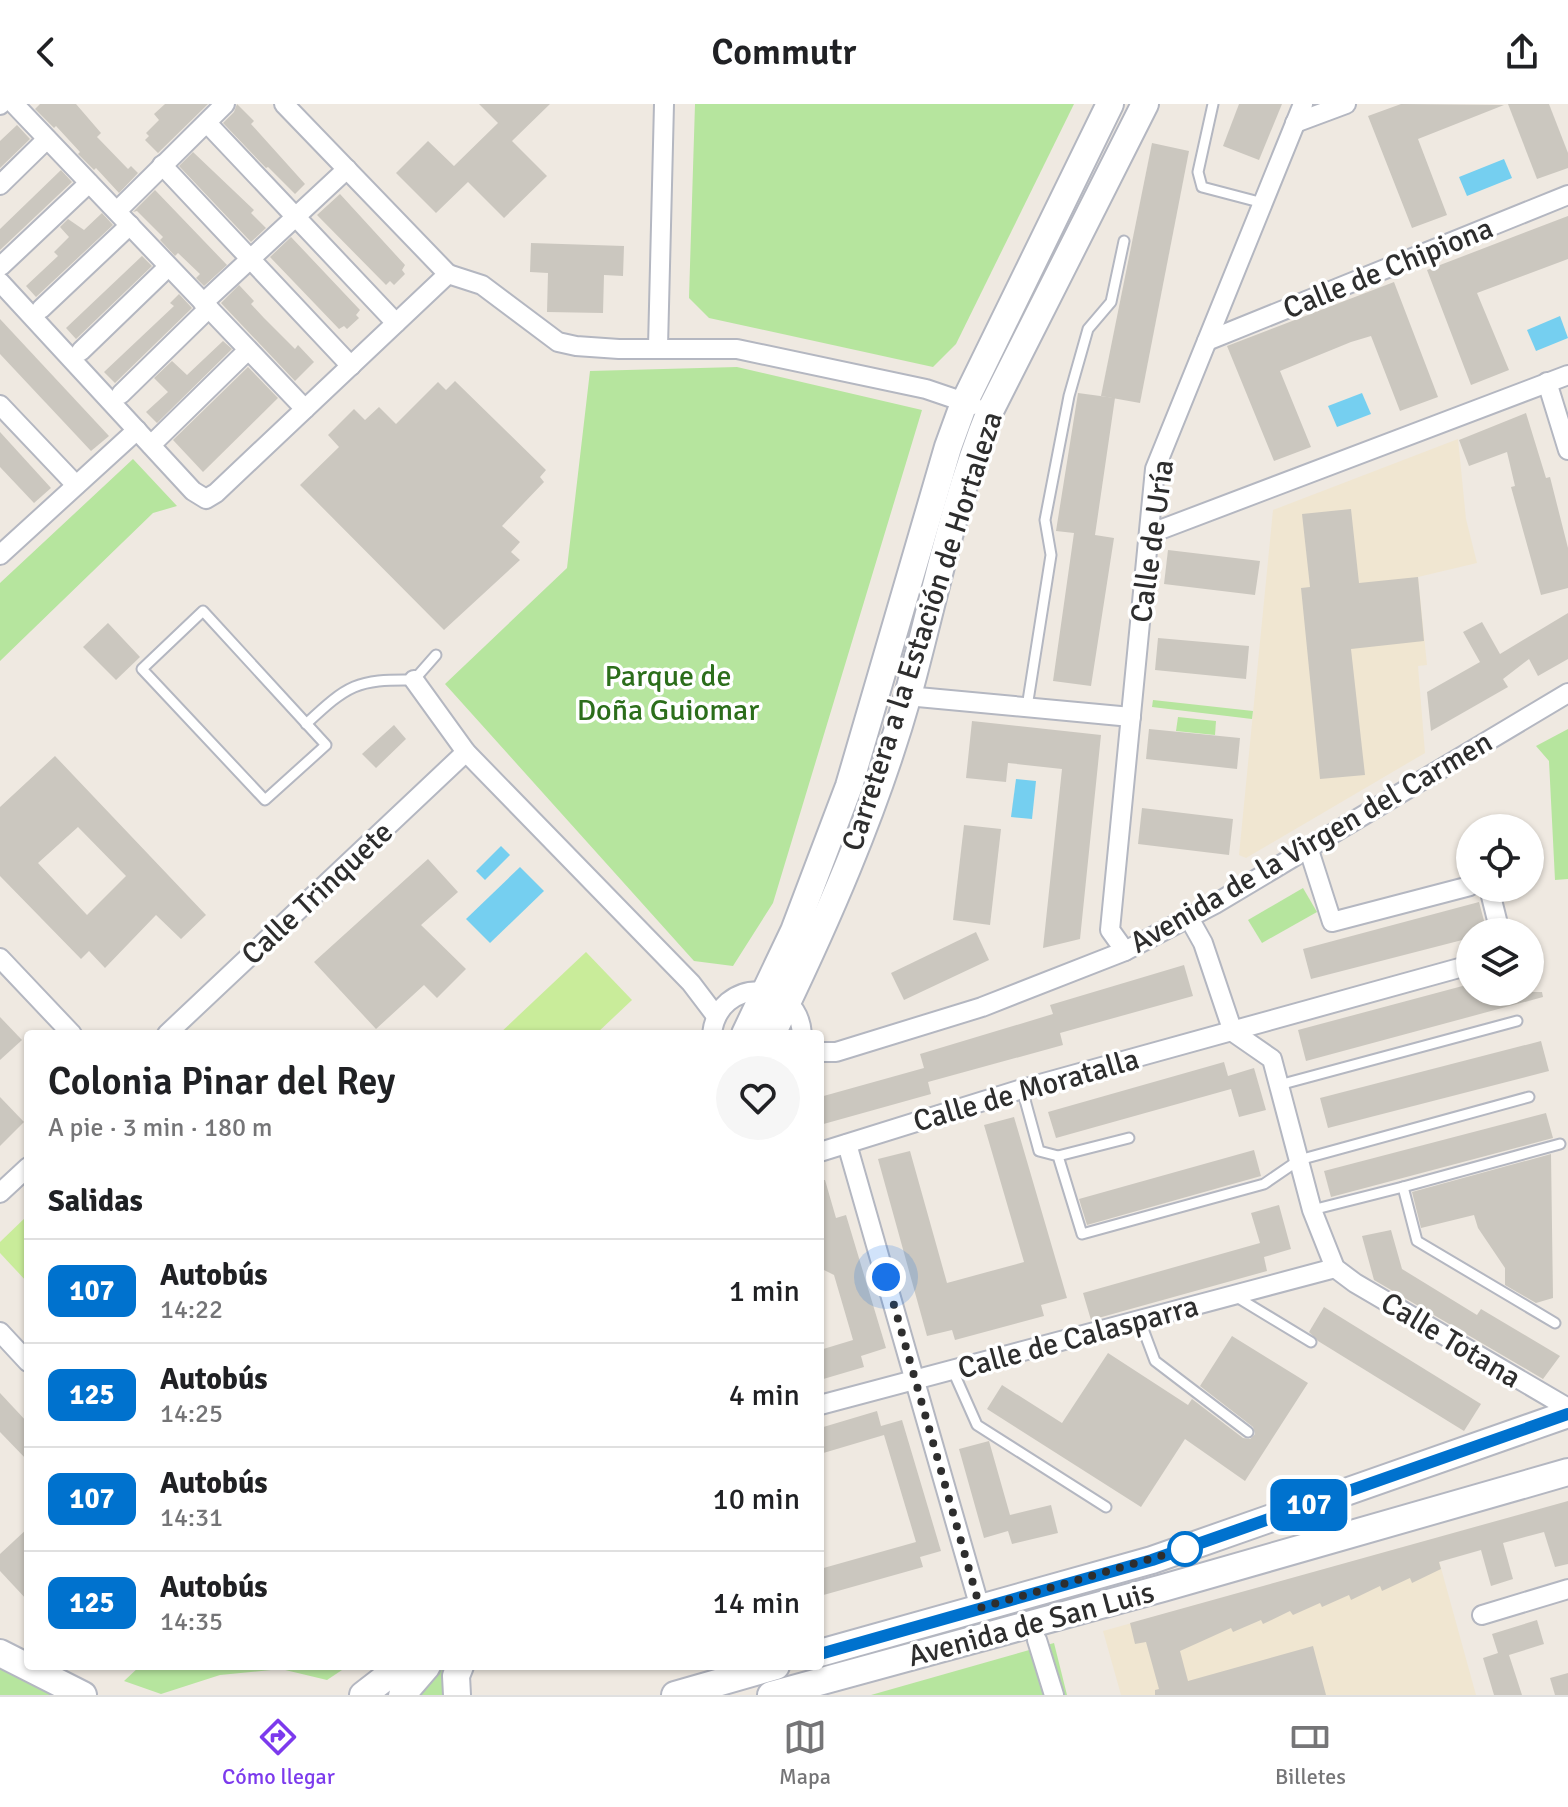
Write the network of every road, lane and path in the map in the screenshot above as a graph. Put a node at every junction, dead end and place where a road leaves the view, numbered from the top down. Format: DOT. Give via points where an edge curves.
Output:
graph roads {
  1 [pos="14,104"];
  2 [pos="225,104"];
  3 [pos="284,104"];
  4 [pos="664,104"];
  5 [pos="1110,104"];
  6 [pos="1145,104"];
  7 [pos="1213,104"];
  8 [pos="1303,104"];
  9 [pos="1346,104"];
  10 [pos="207,123"];
  11 [pos="1295,123"];
  12 [pos="47,139"];
  13 [pos="162,165"];
  14 [pos="347,169"];
  15 [pos="89,183"];
  16 [pos="0,185"];
  17 [pos="1568,195"];
  18 [pos="1263,203"];
  19 [pos="117,211"];
  20 [pos="296,216"];
  21 [pos="130,225"];
  22 [pos="1124,241"];
  23 [pos="251,259"];
  24 [pos="1,266"];
  25 [pos="168,267"];
  26 [pos="448,274"];
  27 [pos="0,282"];
  28 [pos="206,306"];
  29 [pos="41,309"];
  30 [pos="396,323"];
  31 [pos="1207,341"];
  32 [pos="658,347"];
  33 [pos="248,350"];
  34 [pos="81,351"];
  35 [pos="351,366"];
  36 [pos="1568,375"];
  37 [pos="1547,382"];
  38 [pos="121,394"];
  39 [pos="964,403"];
  40 [pos="0,405"];
  41 [pos="305,409"];
  42 [pos="991,409"];
  43 [pos="137,430"];
  44 [pos="151,445"];
  45 [pos="1568,450"];
  46 [pos="76,485"];
  47 [pos="1149,534"];
  48 [pos="0,555"];
  49 [pos="436,655"];
  50 [pos="414,680"];
  51 [pos="1568,693"];
  52 [pos="907,696"];
  53 [pos="1027,707"];
  54 [pos="1131,717"];
  55 [pos="306,724"];
  56 [pos="466,752"];
  57 [pos="1308,847"];
  58 [pos="1456,890"];
  59 [pos="1189,918"];
  60 [pos="1125,951"];
  61 [pos="0,958"];
  62 [pos="1456,969"];
  63 [pos="776,997"];
  64 [pos="1517,1021"];
  65 [pos="714,1025"];
  66 [pos="68,1030"];
  67 [pos="171,1030"];
  68 [pos="748,1030"];
  69 [pos="772,1030"];
  70 [pos="801,1030"];
  71 [pos="1233,1032"];
  72 [pos="824,1052"];
  73 [pos="1279,1085"];
  74 [pos="1022,1089"];
  75 [pos="1529,1097"];
  76 [pos="1129,1138"];
  77 [pos="847,1144"];
  78 [pos="1560,1144"];
  79 [pos="824,1151"];
  80 [pos="1058,1156"];
  81 [pos="1299,1160"];
  82 [pos="24,1171"];
  83 [pos="1403,1187"];
  84 [pos="0,1193"];
  85 [pos="1312,1210"];
  86 [pos="1335,1268"];
  87 [pos="1235,1295"];
  88 [pos="1140,1321"];
  89 [pos="1555,1323"];
  90 [pos="0,1332"];
  91 [pos="1311,1342"];
  92 [pos="24,1358"];
  93 [pos="953,1371"];
  94 [pos="916,1378"];
  95 [pos="824,1404"];
  96 [pos="1568,1408"];
  97 [pos="1568,1414"];
  98 [pos="1248,1432"];
  99 [pos="1568,1472"];
  100 [pos="1106,1507"];
  101 [pos="1568,1589"];
  102 [pos="980,1608"];
  103 [pos="1482,1615"];
  104 [pos="1037,1640"];
  105 [pos="824,1652"];
  106 [pos="0,1653"];
  107 [pos="24,1665"];
  108 [pos="34,1670"];
  109 [pos="392,1670"];
  110 [pos="424,1670"];
  111 [pos="458,1670"];
  112 [pos="762,1670"];
  113 [pos="83,1695"];
  114 [pos="363,1695"];
  115 [pos="402,1695"];
  116 [pos="457,1695"];
  117 [pos="675,1695"];
  118 [pos="771,1695"];
  119 [pos="1054,1695"];
  1 -- 12 [label="street"];
  2 -- 10 [label="street"];
  3 -- 14 [label="street"];
  4 -- 32 [label="street"];
  5 -- 39 [label="street, Carretera a la Estación de Hortaleza"];
  6 -- 42 [label="street, Carretera a la Estación de Hortaleza"];
  7 -- 18 [label="lane" via="1198,172 1202,187"];
  8 -- 11 [label="street, Calle de Uría"];
  9 -- 11 [label="street"];
  10 -- 13 [label="street"];
  10 -- 20 [label="street"];
  11 -- 18 [label="street, Calle de Uría"];
  12 -- 15 [label="street"];
  12 -- 16 [label="street"];
  13 -- 19 [label="street"];
  13 -- 23 [label="street"];
  14 -- 20 [label="street"];
  14 -- 26 [label="street"];
  15 -- 19 [label="street"];
  15 -- 24 [label="street"];
  17 -- 31 [label="street, Calle de Chipiona"];
  18 -- 31 [label="street, Calle de Uría"];
  19 -- 21 [label="street"];
  20 -- 23 [label="street"];
  20 -- 30 [label="street"];
  21 -- 25 [label="street"];
  21 -- 29 [label="street"];
  22 -- 53 [label="lane" via="1111,302 1088,329 1069,396 1045,520 1051,555"];
  23 -- 28 [label="street"];
  23 -- 35 [label="street"];
  25 -- 28 [label="street"];
  25 -- 34 [label="street"];
  26 -- 30 [label="street"];
  26 -- 32 [label="street" via="482,285 558,342"];
  27 -- 43 [label="street"];
  28 -- 33 [label="street"];
  28 -- 38 [label="street"];
  30 -- 35 [label="street"];
  31 -- 47 [label="street, Calle de Uría" via="1155,469"];
  32 -- 39 [label="street" via="737,349 926,389"];
  33 -- 41 [label="street"];
  33 -- 44 [label="street"];
  35 -- 41 [label="street"];
  36 -- 37 [label="street"];
  37 -- 45 [label="street"];
  37 -- 47 [label="street"];
  39 -- 42 [label="street"];
  39 -- 63 [label="street, Carretera a la Estación de Hortaleza" via="849,786 794,931"];
  40 -- 46 [label="street"];
  41 -- 44 [label="street" via="206,499"];
  42 -- 52 [label="street, Carretera a la Estación de Hortaleza" via="941,560"];
  43 -- 44 [label="street"];
  43 -- 46 [label="street"];
  46 -- 48 [label="street"];
  47 -- 54 [label="street, Calle de Uría"];
  49 -- 50 [label="lane"];
  50 -- 55 [label="lane" via="357,684"];
  50 -- 56 [label="street"];
  51 -- 57 [label="street, Avenida de la Virgen del Carmen"];
  52 -- 53 [label="street"];
  52 -- 63 [label="street, Carretera a la Estación de Hortaleza" via="874,799"];
  53 -- 54 [label="street"];
  54 -- 60 [label="street, Calle de Uría" via="1110,930"];
  55 -- 55 [label="lane" via="203,611 142,669 265,800 326,745"];
  56 -- 65 [label="street" via="691,983"];
  56 -- 67 [label="street, Calle Trinquete"];
  57 -- 58 [label="street" via="1332,922"];
  57 -- 59 [label="street, Avenida de la Virgen del Carmen"];
  59 -- 60 [label="street, Avenida de la Virgen del Carmen"];
  59 -- 71 [label="street" via="1203,943"];
  60 -- 72 [label="street, Avenida de la Virgen del Carmen" via="982,1007"];
  61 -- 66 [label="street"];
  62 -- 71 [label="street, Calle de Moratalla"];
  63 -- 65 [label="street" via="750,991 736,996 724,1004"];
  63 -- 68 [label="street, Carretera a la Estación de Hortaleza"];
  63 -- 69 [label="street, Carretera a la Estación de Hortaleza"];
  63 -- 70 [label="street" via="796,1013"];
  64 -- 73 [label="lane"];
  71 -- 73 [label="street" via="1272,1059"];
  71 -- 74 [label="street, Calle de Moratalla"];
  73 -- 81 [label="street"];
  74 -- 77 [label="street, Calle de Moratalla"];
  74 -- 80 [label="lane" via="1039,1151"];
  75 -- 81 [label="lane"];
  76 -- 80 [label="lane"];
  77 -- 79 [label="street, Calle de Moratalla"];
  77 -- 94 [label="street"];
  78 -- 83 [label="lane"];
  80 -- 81 [label="lane" via="1082,1234 1264,1184"];
  81 -- 85 [label="street"];
  82 -- 84 [label="street"];
  83 -- 85 [label="lane"];
  83 -- 89 [label="lane" via="1417,1241"];
  85 -- 86 [label="street"];
  86 -- 87 [label="street, Calle de Calasparra"];
  86 -- 96 [label="street, Calle Totana"];
  87 -- 88 [label="street, Calle de Calasparra"];
  87 -- 91 [label="lane"];
  88 -- 93 [label="street, Calle de Calasparra"];
  88 -- 98 [label="lane" via="1155,1361"];
  90 -- 92 [label="street"];
  93 -- 94 [label="street, Calle de Calasparra"];
  93 -- 100 [label="lane" via="977,1425"];
  94 -- 95 [label="street, Calle de Calasparra"];
  94 -- 102 [label="street"];
  97 -- 102 [label="street, Avenida de San Luis" via="1152,1560"];
  99 -- 118 [label="street, Avenida de San Luis"];
  101 -- 103 [label="street"];
  102 -- 105 [label="street, Avenida de San Luis"];
  104 -- 119 [label="street"];
  106 -- 107 [label="street"];
  108 -- 113 [label="street"];
  109 -- 114 [label="street"];
  110 -- 115 [label="street"];
  111 -- 116 [label="street"];
  112 -- 117 [label="street"];
}
